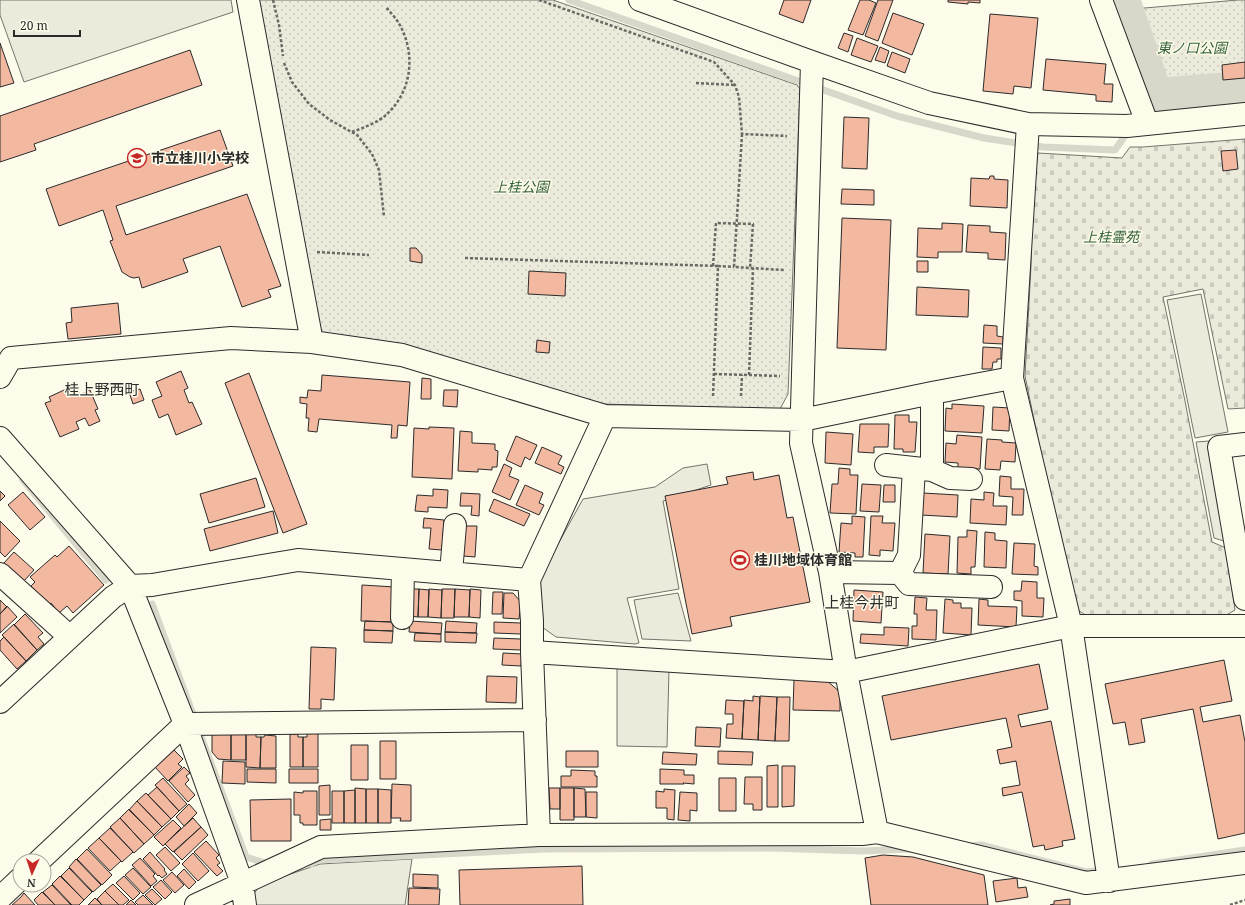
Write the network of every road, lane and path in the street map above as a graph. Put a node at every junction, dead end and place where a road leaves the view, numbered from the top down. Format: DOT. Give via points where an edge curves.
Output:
graph roads {
  1 [pos="248,0"];
  2 [pos="273,0"];
  3 [pos="539,0"];
  4 [pos="640,0"];
  5 [pos="1101,0"];
  6 [pos="386,8"];
  7 [pos="811,77"];
  8 [pos="696,83"];
  9 [pos="734,85"];
  10 [pos="1245,114"];
  11 [pos="1148,123"];
  12 [pos="351,132"];
  13 [pos="742,134"];
  14 [pos="1027,136"];
  15 [pos="810,137"];
  16 [pos="384,217"];
  17 [pos="737,223"];
  18 [pos="295,253"];
  19 [pos="369,254"];
  20 [pos="465,258"];
  21 [pos="713,266"];
  22 [pos="718,266"];
  23 [pos="734,267"];
  24 [pos="751,268"];
  25 [pos="806,271"];
  26 [pos="312,342"];
  27 [pos="6,351"];
  28 [pos="714,374"];
  29 [pos="749,375"];
  30 [pos="803,377"];
  31 [pos="0,378"];
  32 [pos="1012,378"];
  33 [pos="932,393"];
  34 [pos="605,416"];
  35 [pos="712,418"];
  36 [pos="802,420"];
  37 [pos="0,438"];
  38 [pos="1245,444"];
  39 [pos="886,465"];
  40 [pos="923,469"];
  41 [pos="971,479"];
  42 [pos="455,525"];
  43 [pos="403,569"];
  44 [pos="830,572"];
  45 [pos="451,573"];
  46 [pos="900,573"];
  47 [pos="0,574"];
  48 [pos="529,580"];
  49 [pos="130,586"];
  50 [pos="991,587"];
  51 [pos="1245,599"];
  52 [pos="402,618"];
  53 [pos="1071,626"];
  54 [pos="1245,626"];
  55 [pos="70,637"];
  56 [pos="532,652"];
  57 [pos="846,672"];
  58 [pos="0,702"];
  59 [pos="535,720"];
  60 [pos="185,724"];
  61 [pos="877,832"];
  62 [pos="539,835"];
  63 [pos="48,853"];
  64 [pos="1245,863"];
  65 [pos="1109,881"];
  66 [pos="242,882"];
  67 [pos="12,887"];
  68 [pos="0,898"];
  69 [pos="1245,900"];
  70 [pos="196,905"];
  71 [pos="245,905"];
  72 [pos="1230,905"];
  1 -- 18 [label="street"];
  2 -- 12 [label="path" via="284,63 292,82 309,104"];
  3 -- 9 [label="path" via="714,62"];
  4 -- 7 [label="street"];
  5 -- 11 [label="street"];
  6 -- 12 [label="path" via="404,33 409,49 407,85 399,101 387,115"];
  7 -- 14 [label="street" via="929,103"];
  7 -- 15 [label="street"];
  8 -- 9 [label="path"];
  9 -- 13 [label="path" via="739,98"];
  10 -- 11 [label="street"];
  11 -- 14 [label="street"];
  12 -- 16 [label="path" via="357,135 372,154 379,170"];
  13 -- 15 [label="path"];
  13 -- 17 [label="path"];
  14 -- 32 [label="street"];
  15 -- 25 [label="street"];
  17 -- 21 [label="path" via="716,223"];
  17 -- 23 [label="path"];
  17 -- 24 [label="path" via="753,224"];
  18 -- 19 [label="path"];
  18 -- 26 [label="street"];
  20 -- 21 [label="path"];
  21 -- 22 [label="path"];
  22 -- 23 [label="path"];
  22 -- 28 [label="path"];
  23 -- 24 [label="path"];
  24 -- 25 [label="path"];
  24 -- 29 [label="path"];
  25 -- 30 [label="street"];
  26 -- 27 [label="street" via="231,338"];
  26 -- 34 [label="street" via="402,355"];
  27 -- 31 [label="street"];
  28 -- 29 [label="path"];
  28 -- 35 [label="path"];
  29 -- 30 [label="path"];
  30 -- 36 [label="street"];
  32 -- 33 [label="street"];
  32 -- 53 [label="street"];
  33 -- 36 [label="street"];
  33 -- 40 [label="street"];
  34 -- 35 [label="street"];
  34 -- 48 [label="street"];
  35 -- 36 [label="street"];
  36 -- 44 [label="street" via="801,442"];
  37 -- 49 [label="street"];
  38 -- 51 [label="street" via="1219,448"];
  39 -- 40 [label="street"];
  40 -- 41 [label="street" via="950,478"];
  40 -- 46 [label="street" via="909,555"];
  42 -- 45 [label="street"];
  43 -- 45 [label="street"];
  43 -- 49 [label="street" via="298,560 152,585"];
  43 -- 52 [label="street"];
  44 -- 46 [label="street"];
  44 -- 57 [label="street"];
  45 -- 48 [label="street"];
  46 -- 50 [label="street" via="909,584"];
  47 -- 55 [label="street"];
  48 -- 56 [label="street"];
  49 -- 55 [label="street" via="113,596"];
  49 -- 60 [label="street"];
  53 -- 54 [label="street"];
  53 -- 57 [label="street"];
  53 -- 65 [label="street"];
  55 -- 58 [label="street"];
  56 -- 57 [label="street"];
  56 -- 59 [label="street"];
  57 -- 61 [label="street"];
  59 -- 60 [label="street"];
  59 -- 62 [label="street"];
  60 -- 63 [label="street"];
  60 -- 66 [label="street"];
  61 -- 62 [label="street"];
  61 -- 65 [label="street" via="1086,883"];
  62 -- 66 [label="street" via="320,847"];
  64 -- 65 [label="street"];
  66 -- 70 [label="street"];
  66 -- 71 [label="street"];
  67 -- 68 [label="street"];
  69 -- 72 [label="path"];
}
